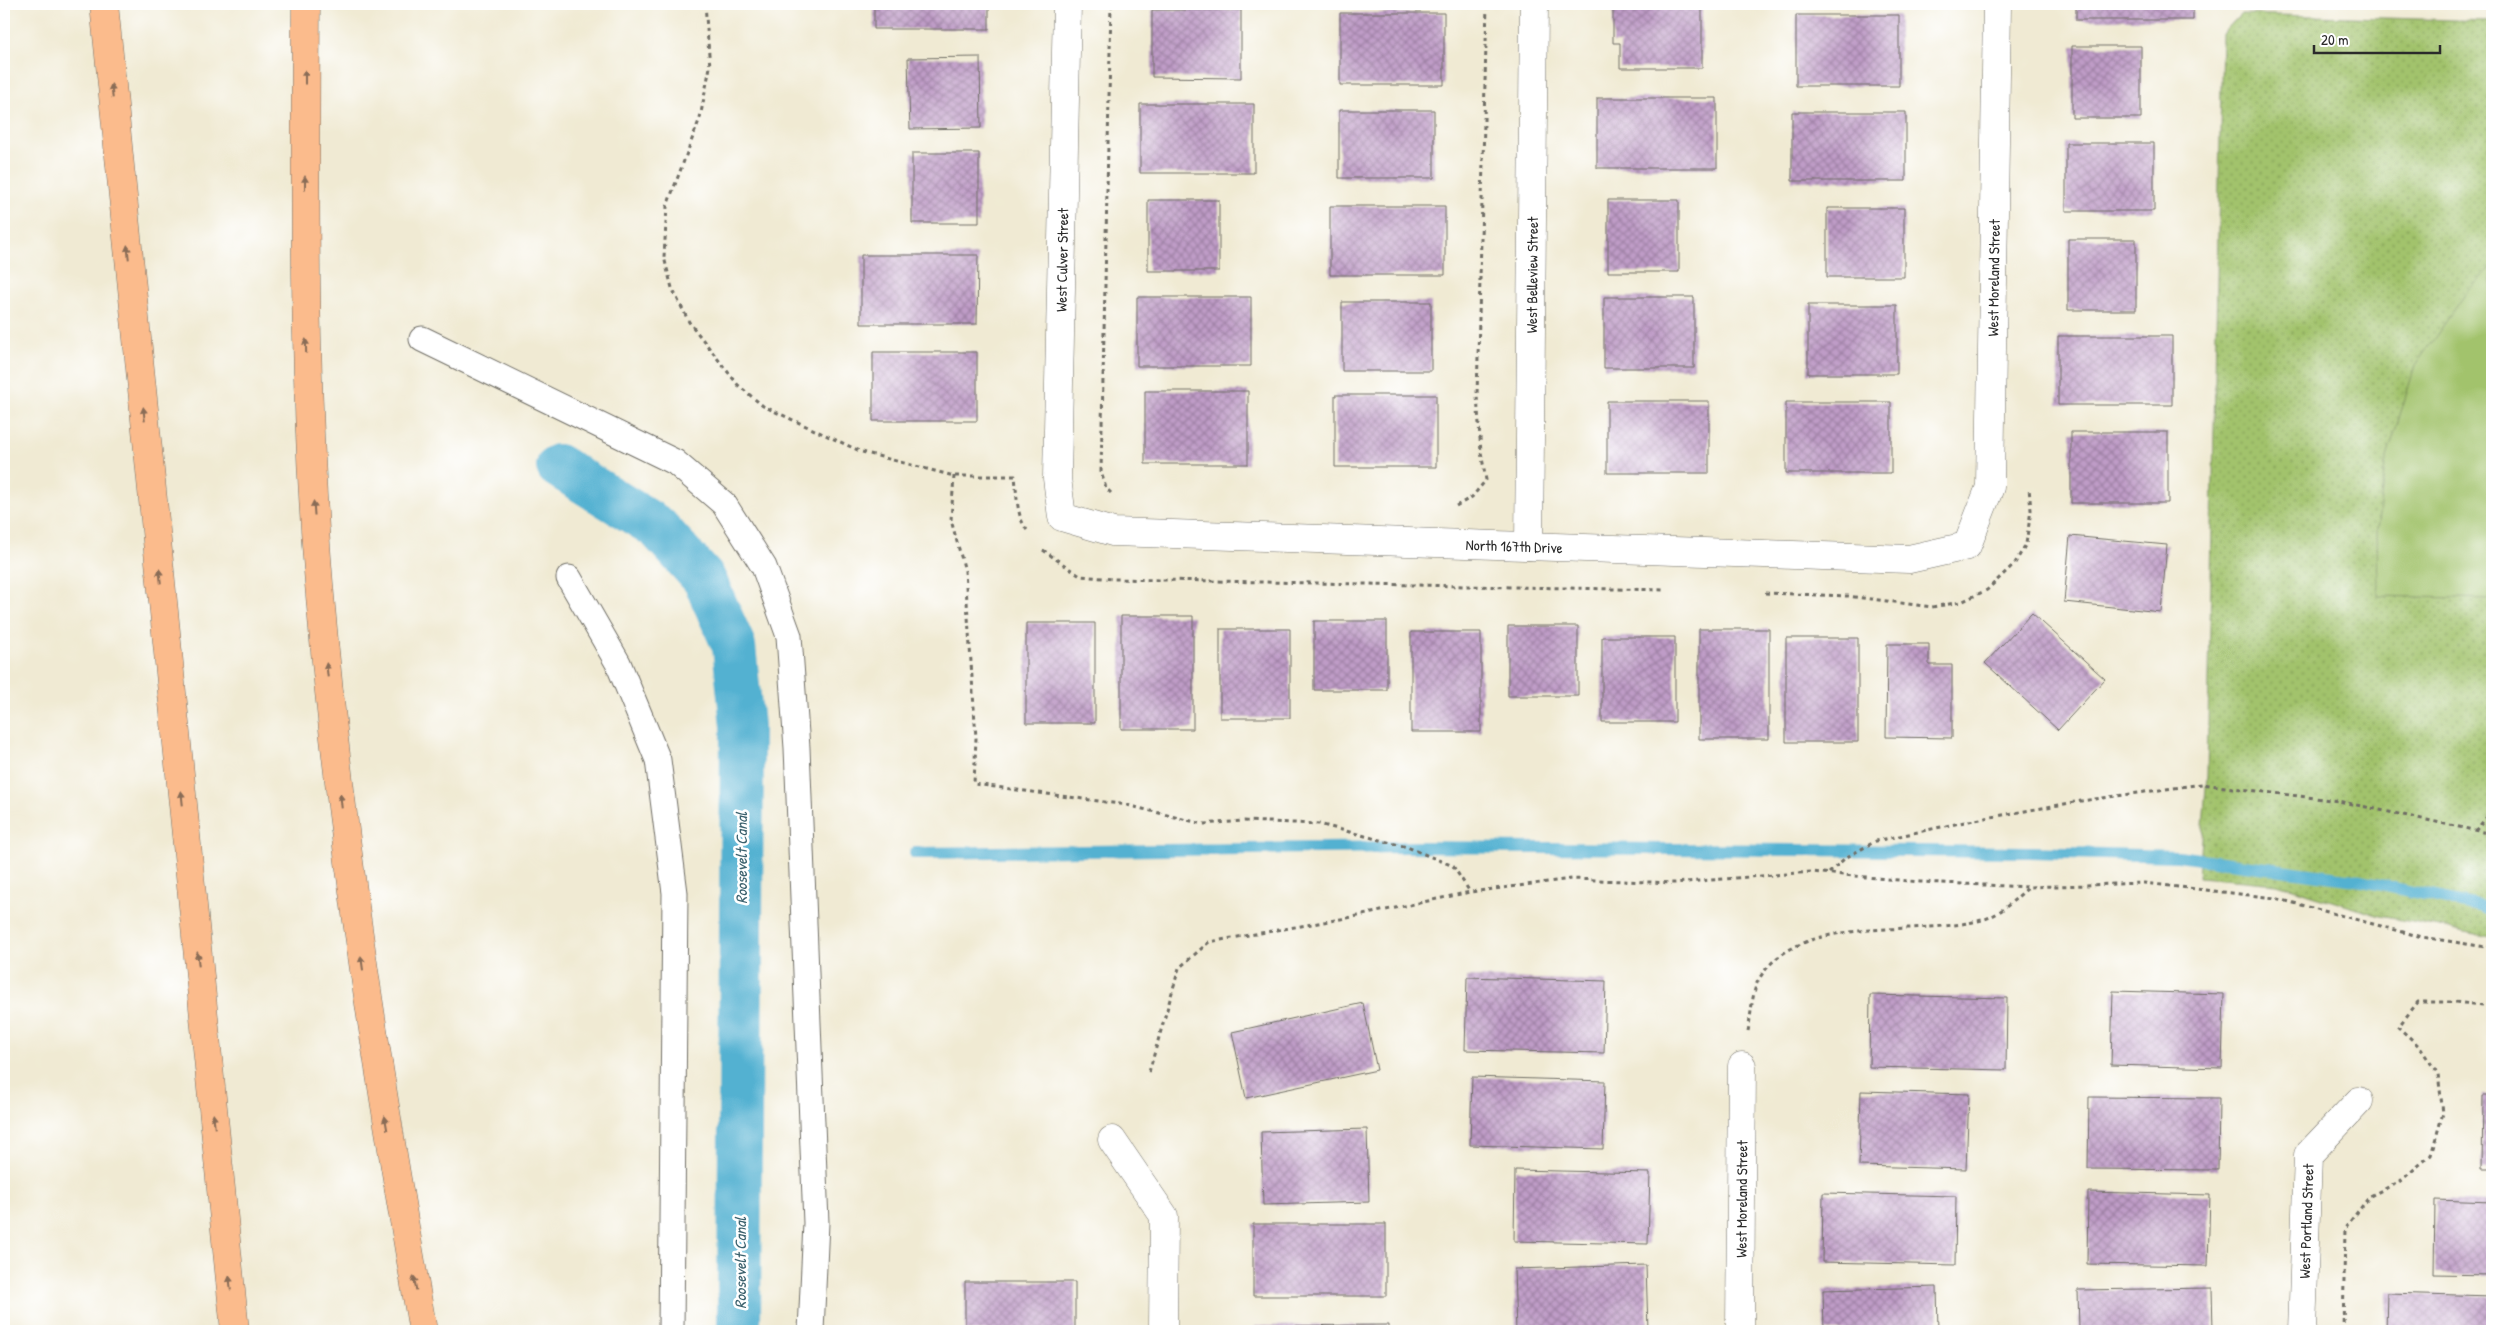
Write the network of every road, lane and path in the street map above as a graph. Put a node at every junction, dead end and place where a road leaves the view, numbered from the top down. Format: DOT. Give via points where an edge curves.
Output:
graph roads {
  1 [pos="104,4"];
  2 [pos="306,4"];
  3 [pos="706,4"];
  4 [pos="1067,4"];
  5 [pos="1111,4"];
  6 [pos="1487,4"];
  7 [pos="1534,4"];
  8 [pos="1997,4"];
  9 [pos="422,338"];
  10 [pos="954,476"];
  11 [pos="2028,484"];
  12 [pos="1113,494"];
  13 [pos="1452,509"];
  14 [pos="1062,517"];
  15 [pos="1028,532"];
  16 [pos="1529,546"];
  17 [pos="1967,546"];
  18 [pos="1040,548"];
  19 [pos="569,578"];
  20 [pos="1671,590"];
  21 [pos="1760,593"];
  22 [pos="2492,811"];
  23 [pos="2475,831"];
  24 [pos="2492,834"];
  25 [pos="1830,873"];
  26 [pos="2028,888"];
  27 [pos="1470,892"];
  28 [pos="2492,948"];
  29 [pos="2492,1006"];
  30 [pos="1742,1066"];
  31 [pos="1149,1072"];
  32 [pos="2359,1101"];
  33 [pos="1112,1140"];
  34 [pos="235,1331"];
  35 [pos="423,1331"];
  36 [pos="671,1331"];
  37 [pos="810,1331"];
  38 [pos="1163,1331"];
  39 [pos="1740,1331"];
  40 [pos="2302,1331"];
  41 [pos="2343,1331"];
  34 -- 1 [label="main road, one-way"];
  35 -- 2 [label="main road, one-way" via="384,1109 349,877 320,606 307,386"];
  3 -- 10 [label="path" via="710,67 700,118 667,206 664,256 672,288 689,322 738,385 763,406 862,452"];
  4 -- 14 [label="street, West Culver Street" via="1057,478"];
  5 -- 12 [label="path" via="1101,472 1106,488"];
  6 -- 13 [label="path" via="1477,396 1486,480 1472,497"];
  7 -- 16 [label="street, West Belleview Street"];
  8 -- 17 [label="street, West Moreland Street" via="1990,487"];
  9 -- 37 [label="lane" via="675,462 724,504 764,567 790,636 797,748 816,1222"];
  10 -- 15 [label="path" via="1015,476 1022,524"];
  10 -- 27 [label="path" via="951,520 965,570 976,738 974,784 1127,806 1202,824 1244,821 1319,824 1407,847 1453,866"];
  11 -- 21 [label="path" via="2031,510 2026,544 2015,563 1987,590 1961,602 1932,607 1848,596"];
  14 -- 16 [label="street, North 167th Drive" via="1113,532"];
  16 -- 17 [label="street, North 167th Drive" via="1909,559"];
  18 -- 20 [label="path" via="1080,576 1113,579"];
  19 -- 36 [label="lane" via="618,663 658,760 675,893"];
  22 -- 23 [label="path"];
  23 -- 24 [label="path"];
  23 -- 25 [label="path" via="2338,801 2202,784 2062,805 1876,841 1845,858"];
  25 -- 26 [label="path"];
  25 -- 27 [label="path" via="1674,883 1572,879"];
  26 -- 28 [label="path" via="2144,883 2275,898 2422,937"];
  26 -- 30 [label="path" via="1988,918 1950,927 1854,931 1802,942 1772,961 1758,981"];
  27 -- 31 [label="path" via="1209,942 1179,968"];
  29 -- 41 [label="path" via="2418,1002 2398,1027 2419,1046 2438,1074 2443,1113 2431,1155 2399,1182 2370,1196 2345,1228"];
  30 -- 39 [label="street, West Moreland Street"];
  32 -- 40 [label="street, West Portland Street" via="2308,1155"];
  33 -- 38 [label="street" via="1164,1216"];
}
